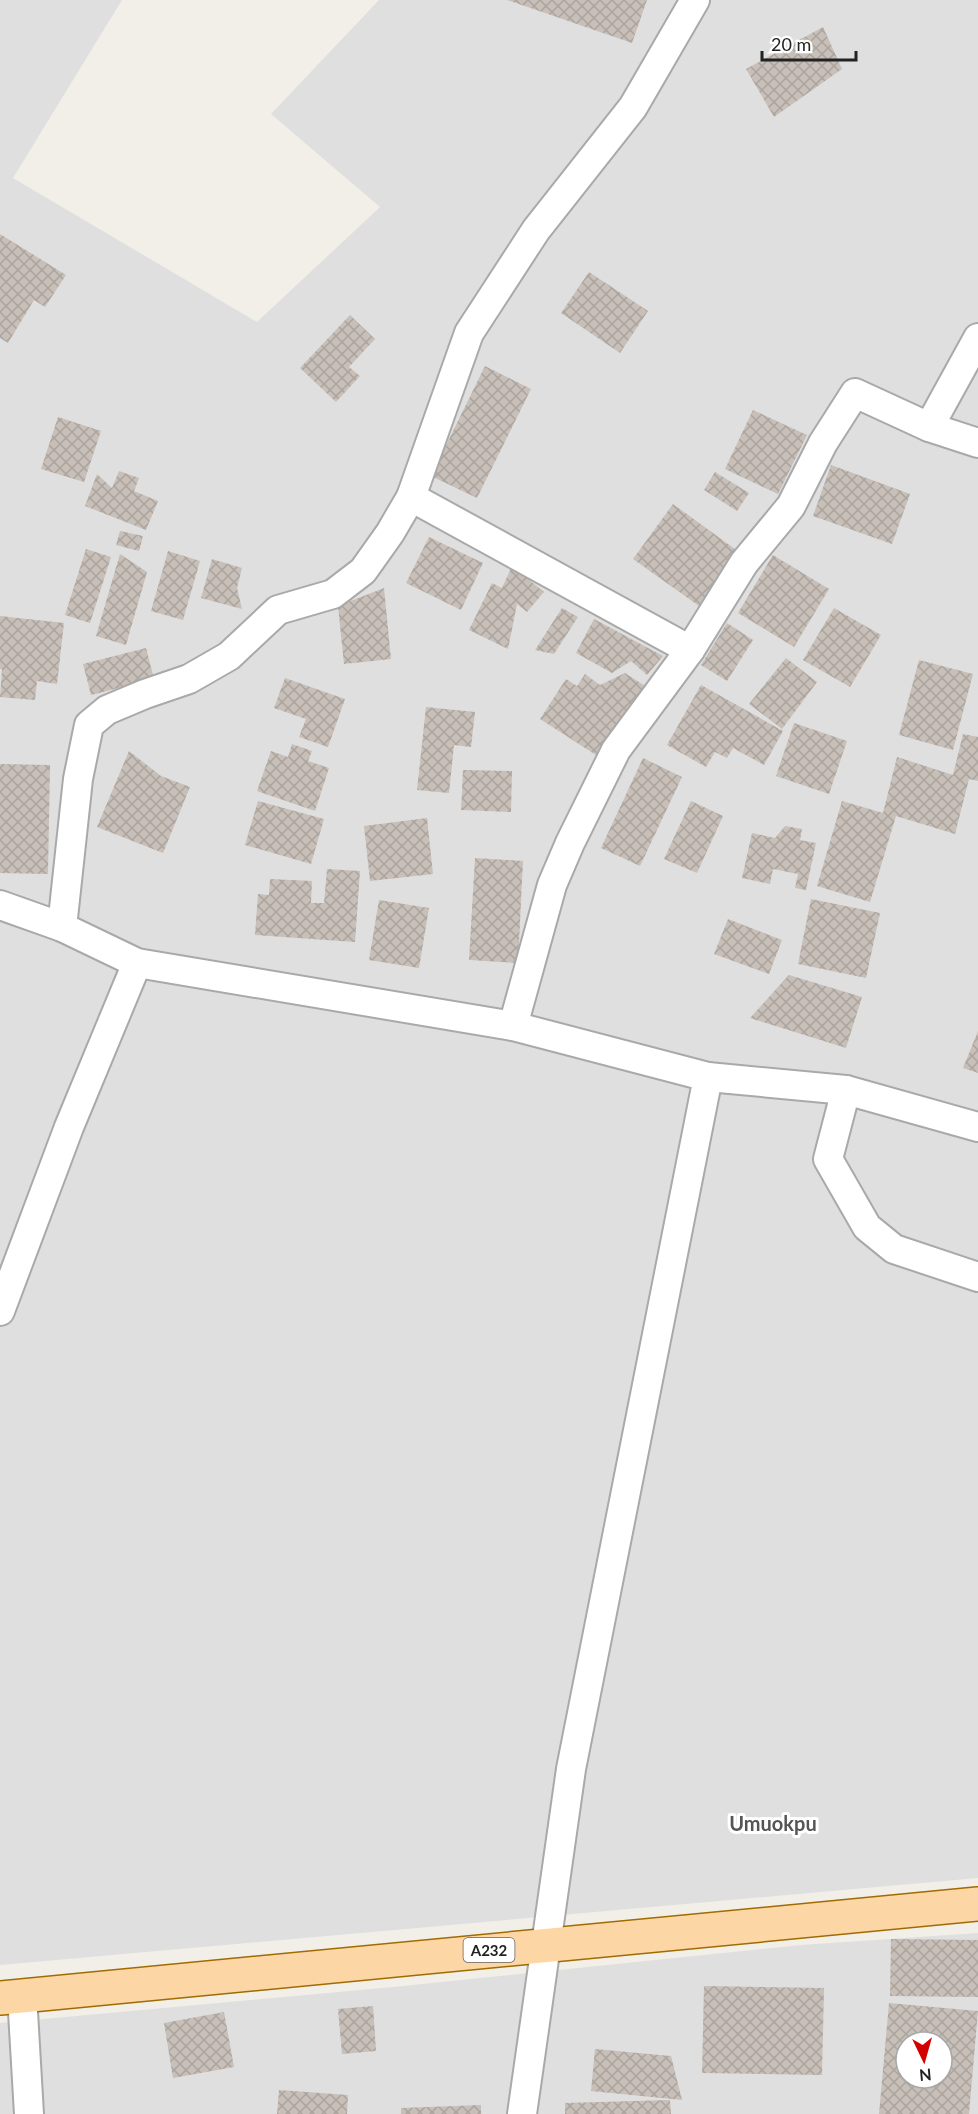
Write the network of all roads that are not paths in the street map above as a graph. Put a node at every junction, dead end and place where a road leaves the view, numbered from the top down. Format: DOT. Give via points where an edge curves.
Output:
graph roads {
  1 [pos="695,0"];
  2 [pos="978,338"];
  3 [pos="929,427"];
  4 [pos="978,443"];
  5 [pos="411,497"];
  6 [pos="690,650"];
  7 [pos="0,905"];
  8 [pos="62,927"];
  9 [pos="137,963"];
  10 [pos="513,1026"];
  11 [pos="708,1077"];
  12 [pos="846,1090"];
  13 [pos="978,1127"];
  14 [pos="978,1277"];
  15 [pos="0,1311"];
  16 [pos="978,1904"];
  17 [pos="546,1944"];
  18 [pos="11,1996"];
  19 [pos="29,2114"];
  20 [pos="522,2114"];
  1 -- 5 [label="street" via="633,107 536,230 469,333"];
  2 -- 3 [label="street"];
  3 -- 4 [label="street"];
  3 -- 6 [label="street" via="855,393 823,443 791,506 744,563"];
  5 -- 6 [label="street"];
  5 -- 8 [label="street" via="363,571 333,594 278,610 229,656 189,679 107,710 89,724 78,779"];
  6 -- 10 [label="street" via="616,750 570,843 552,885"];
  7 -- 8 [label="street"];
  8 -- 9 [label="street"];
  9 -- 10 [label="street"];
  9 -- 15 [label="street" via="69,1127"];
  10 -- 11 [label="street"];
  11 -- 12 [label="street"];
  11 -- 17 [label="street" via="571,1769"];
  12 -- 13 [label="street"];
  12 -- 14 [label="street" via="828,1159 867,1227 894,1249"];
  16 -- 17 [label="main road, A232"];
  17 -- 18 [label="main road, A232"];
  17 -- 20 [label="street"];
  18 -- 19 [label="street"];
}
